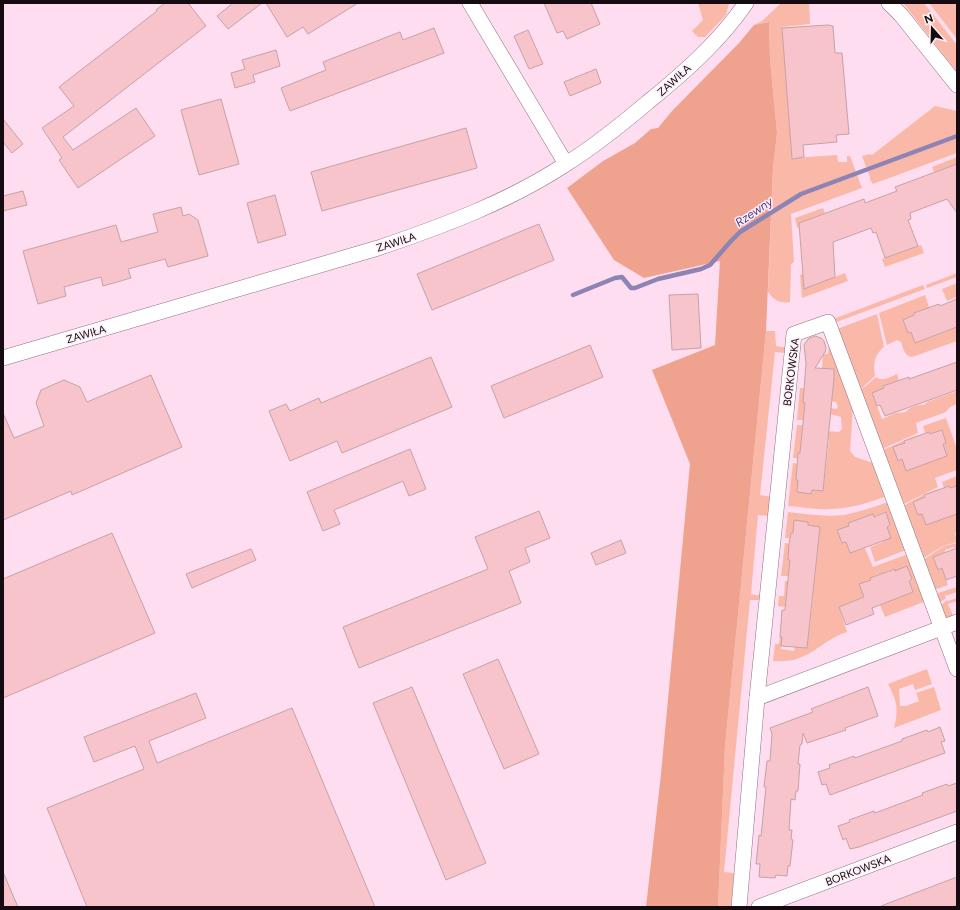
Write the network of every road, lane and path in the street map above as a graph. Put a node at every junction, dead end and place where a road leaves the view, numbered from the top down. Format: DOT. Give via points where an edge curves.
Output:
graph roads {
  1 [pos="470,3"];
  2 [pos="746,3"];
  3 [pos="754,3"];
  4 [pos="890,3"];
  5 [pos="898,9"];
  6 [pos="735,19"];
  7 [pos="957,85"];
  8 [pos="566,164"];
  9 [pos="3,358"];
  10 [pos="957,622"];
  11 [pos="942,627"];
  12 [pos="957,669"];
  13 [pos="757,698"];
  14 [pos="957,832"];
  15 [pos="739,907"];
  16 [pos="759,907"];
  1 -- 8 [label="street"];
  2 -- 6 [label="street, ZAWIŁA"];
  3 -- 6 [label="street, ZAWIŁA"];
  4 -- 5 [label="street"];
  5 -- 7 [label="street"];
  6 -- 8 [label="street, ZAWIŁA" via="666,88"];
  8 -- 9 [label="street, ZAWIŁA" via="488,206 432,230"];
  10 -- 11 [label="street"];
  11 -- 12 [label="street, BORKOWSKA"];
  11 -- 13 [label="street"];
  11 -- 13 [label="street, BORKOWSKA" via="828,322 794,334"];
  13 -- 15 [label="street, BORKOWSKA"];
  14 -- 16 [label="street, BORKOWSKA"];
}
